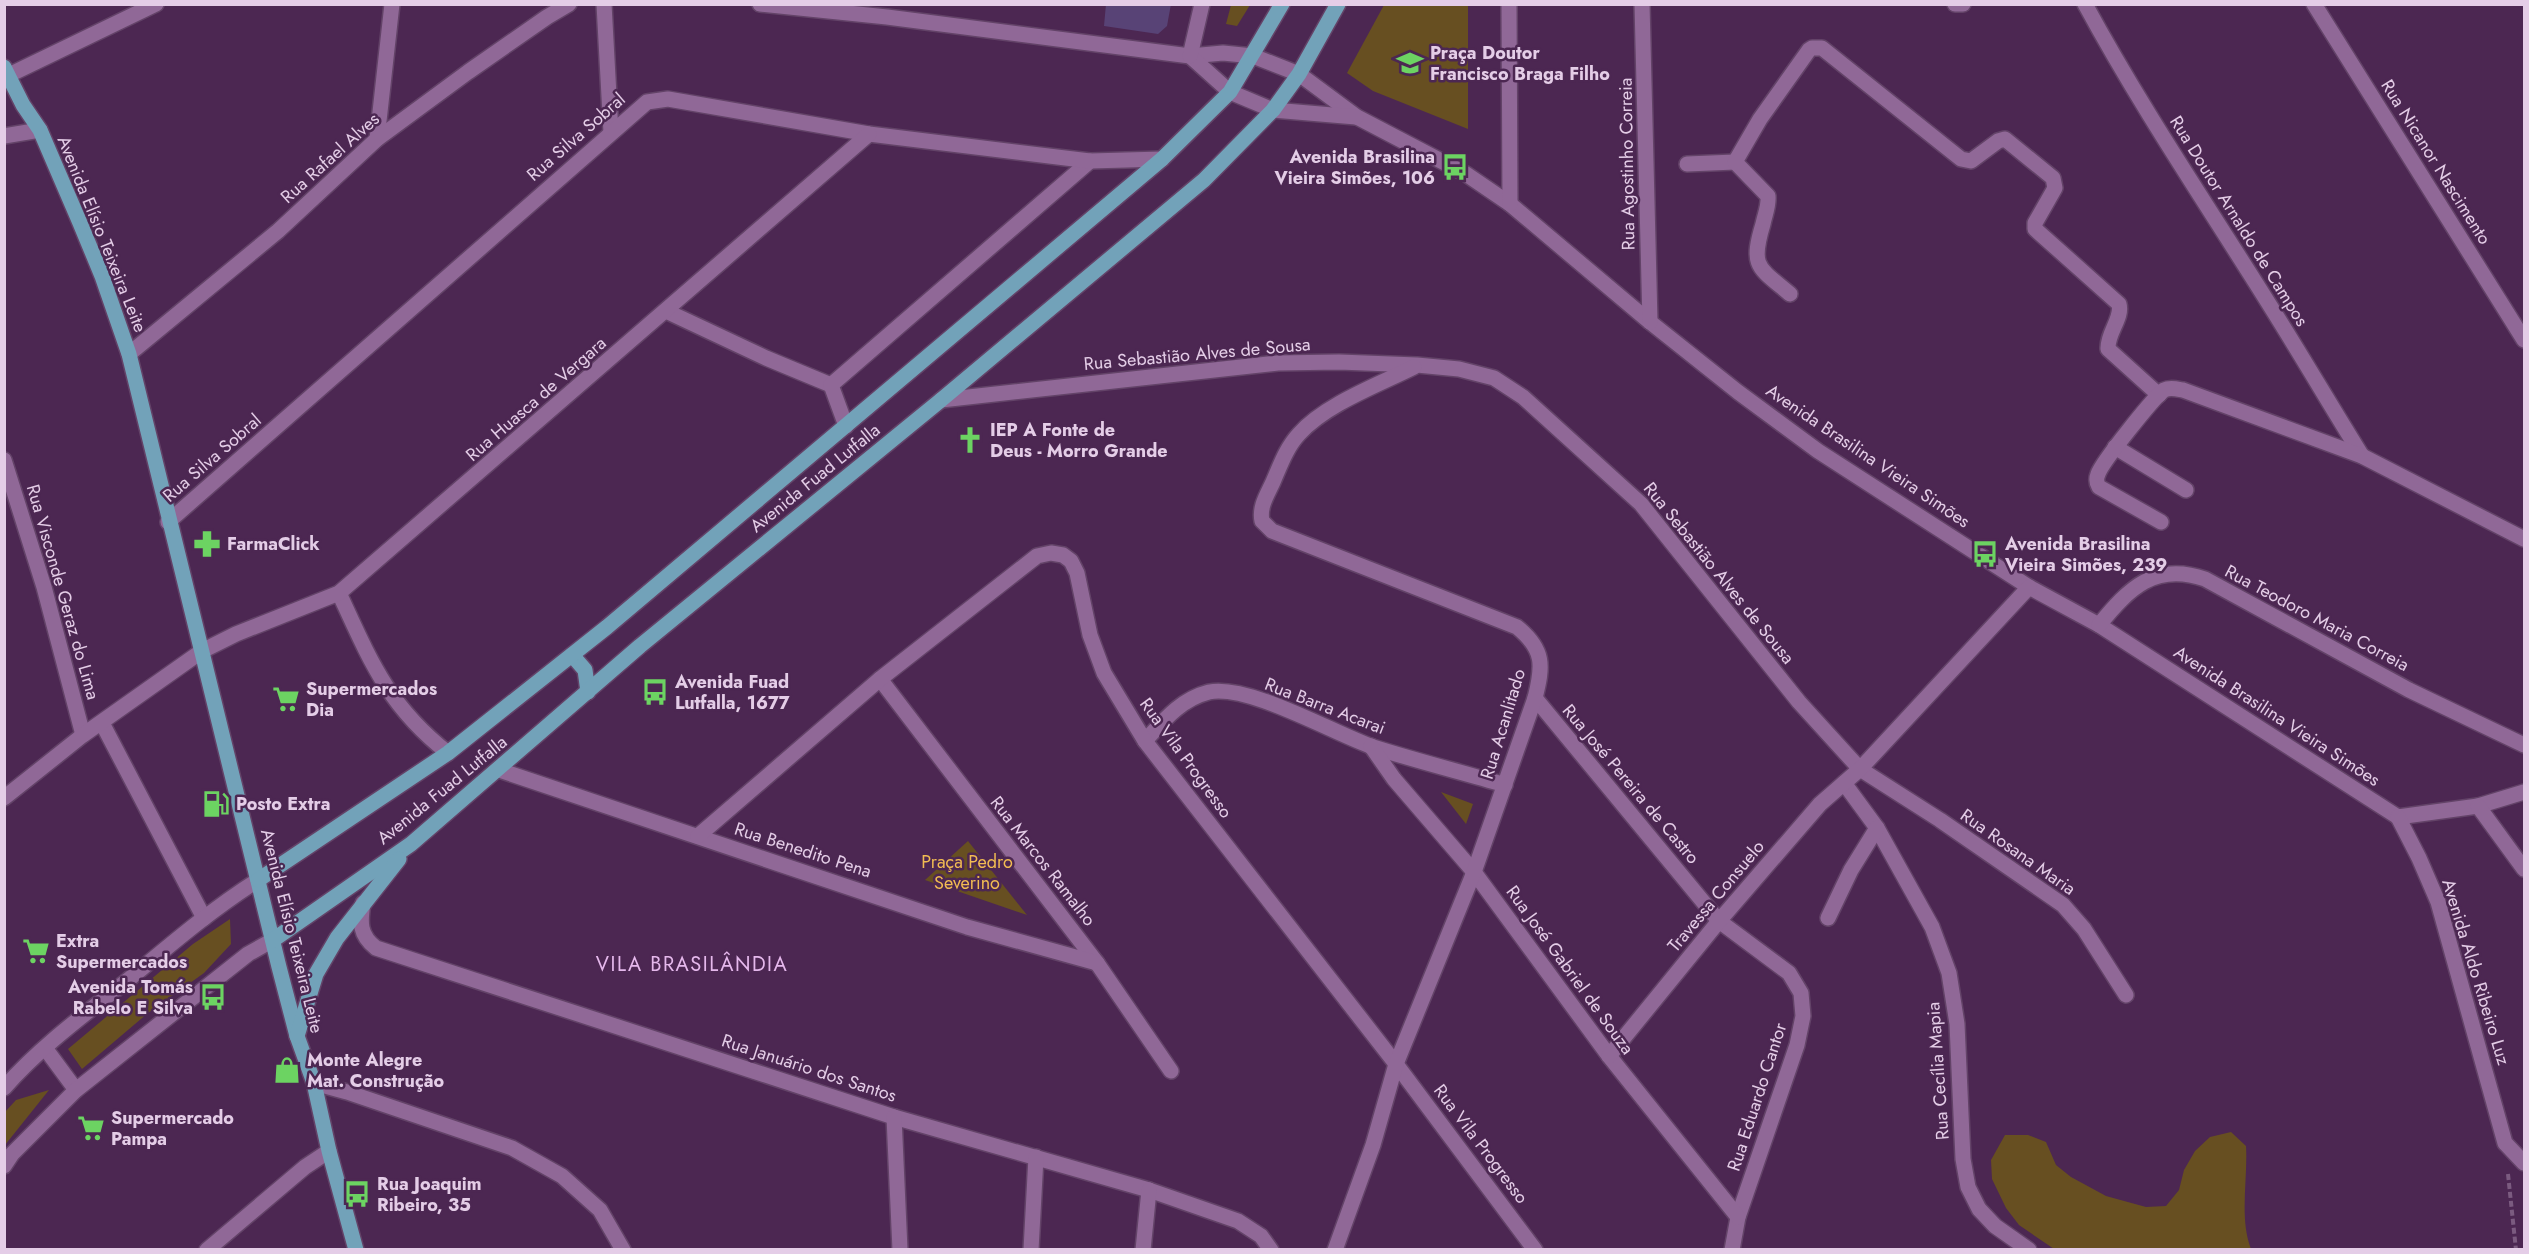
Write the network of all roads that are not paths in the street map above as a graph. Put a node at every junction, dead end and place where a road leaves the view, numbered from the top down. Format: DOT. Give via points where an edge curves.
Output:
graph roads {
  1 [pos="156,4"];
  2 [pos="392,4"];
  3 [pos="569,4"];
  4 [pos="603,4"];
  5 [pos="760,4"];
  6 [pos="1202,4"];
  7 [pos="1282,4"];
  8 [pos="1338,4"];
  9 [pos="1509,4"];
  10 [pos="1642,4"];
  11 [pos="1955,4"];
  12 [pos="1963,4"];
  13 [pos="2085,4"];
  14 [pos="2314,4"];
  15 [pos="1190,56"];
  16 [pos="1253,56"];
  17 [pos="7,71"];
  18 [pos="1299,74"];
  19 [pos="1230,92"];
  20 [pos="1273,110"];
  21 [pos="1358,117"];
  22 [pos="40,130"];
  23 [pos="610,133"];
  24 [pos="869,134"];
  25 [pos="4,136"];
  26 [pos="377,139"];
  27 [pos="1162,159"];
  28 [pos="1090,161"];
  29 [pos="1735,162"];
  30 [pos="1687,164"];
  31 [pos="1510,204"];
  32 [pos="1790,294"];
  33 [pos="666,311"];
  34 [pos="1650,322"];
  35 [pos="2524,340"];
  36 [pos="129,354"];
  37 [pos="1417,365"];
  38 [pos="831,385"];
  39 [pos="2159,395"];
  40 [pos="941,400"];
  41 [pos="846,426"];
  42 [pos="2115,447"];
  43 [pos="2362,456"];
  44 [pos="4,460"];
  45 [pos="2186,490"];
  46 [pos="168,522"];
  47 [pos="2161,522"];
  48 [pos="2524,539"];
  49 [pos="2029,587"];
  50 [pos="339,593"];
  51 [pos="2099,625"];
  52 [pos="202,651"];
  53 [pos="572,655"];
  54 [pos="880,679"];
  55 [pos="588,692"];
  56 [pos="1535,698"];
  57 [pos="102,723"];
  58 [pos="83,735"];
  59 [pos="1145,741"];
  60 [pos="2524,745"];
  61 [pos="1371,746"];
  62 [pos="448,753"];
  63 [pos="1860,769"];
  64 [pos="499,770"];
  65 [pos="1844,783"];
  66 [pos="1505,785"];
  67 [pos="2524,792"];
  68 [pos="4,798"];
  69 [pos="2478,806"];
  70 [pos="2398,817"];
  71 [pos="1877,828"];
  72 [pos="698,836"];
  73 [pos="411,844"];
  74 [pos="2524,869"];
  75 [pos="1474,872"];
  76 [pos="258,880"];
  77 [pos="363,903"];
  78 [pos="204,918"];
  79 [pos="1828,918"];
  80 [pos="1719,921"];
  81 [pos="273,940"];
  82 [pos="1096,963"];
  83 [pos="2126,995"];
  84 [pos="297,1036"];
  85 [pos="45,1048"];
  86 [pos="1609,1056"];
  87 [pos="1396,1065"];
  88 [pos="1171,1071"];
  89 [pos="314,1083"];
  90 [pos="4,1088"];
  91 [pos="76,1090"];
  92 [pos="894,1117"];
  93 [pos="329,1151"];
  94 [pos="1036,1157"];
  95 [pos="2524,1163"];
  96 [pos="4,1166"];
  97 [pos="1149,1190"];
  98 [pos="1738,1217"];
  99 [pos="207,1250"];
  100 [pos="356,1250"];
  101 [pos="624,1250"];
  102 [pos="900,1250"];
  103 [pos="1031,1250"];
  104 [pos="1143,1250"];
  105 [pos="1271,1250"];
  106 [pos="1335,1250"];
  107 [pos="1535,1250"];
  108 [pos="1732,1250"];
  109 [pos="2029,1250"];
  1 -- 17 [label="street"];
  2 -- 26 [label="street"];
  3 -- 26 [label="street, Rua Rafael Alves"];
  4 -- 23 [label="street"];
  5 -- 15 [label="street"];
  6 -- 15 [label="street"];
  7 -- 16 [label="main road, Avenida Fuad Lutfalla"];
  8 -- 18 [label="main road, Avenida Fuad Lutfalla"];
  9 -- 31 [label="street"];
  10 -- 34 [label="street, Rua Agostinho Correia"];
  11 -- 12 [label="street"];
  13 -- 43 [label="street, Rua Doutor Arnaldo de Campos"];
  14 -- 35 [label="street, Rua Nicanor Nascimento"];
  15 -- 16 [label="street, Avenida Brasilina Vieira Simões"];
  15 -- 19 [label="street, Avenida Brasilina Vieira Simões"];
  16 -- 18 [label="street, Avenida Brasilina Vieira Simões"];
  16 -- 19 [label="main road, Avenida Fuad Lutfalla"];
  17 -- 22 [label="main road, Avenida Elísio Teixeira Leite"];
  18 -- 20 [label="main road, Avenida Fuad Lutfalla"];
  18 -- 21 [label="street, Avenida Brasilina Vieira Simões"];
  19 -- 20 [label="street, Avenida Brasilina Vieira Simões"];
  19 -- 27 [label="main road, Avenida Fuad Lutfalla"];
  20 -- 21 [label="street, Avenida Brasilina Vieira Simões"];
  20 -- 40 [label="main road, Avenida Fuad Lutfalla" via="1204,180"];
  21 -- 31 [label="street, Avenida Brasilina Vieira Simões" via="1466,174"];
  22 -- 25 [label="street"];
  22 -- 36 [label="main road, Avenida Elísio Teixeira Leite" via="102,276"];
  23 -- 24 [label="street, Rua Silva Sobral" via="637,108 657,99"];
  23 -- 46 [label="street, Rua Silva Sobral"];
  24 -- 28 [label="street, Rua Silva Sobral"];
  24 -- 33 [label="street, Rua Huasca de Vergara"];
  26 -- 36 [label="street, Rua Rafael Alves" via="278,231"];
  27 -- 28 [label="street, Rua Silva Sobral"];
  27 -- 41 [label="main road, Avenida Fuad Lutfalla"];
  28 -- 38 [label="street"];
  29 -- 30 [label="street"];
  29 -- 32 [label="street" via="1768,196 1756,257 1765,273"];
  29 -- 39 [label="street" via="1809,50 1817,47 1961,159 1971,161 1998,141 2009,141 2056,183 2035,223 2038,234 2119,303 2120,312 2109,336 2108,349"];
  31 -- 34 [label="street, Avenida Brasilina Vieira Simões"];
  33 -- 38 [label="street"];
  33 -- 50 [label="street, Rua Huasca de Vergara"];
  34 -- 49 [label="street, Avenida Brasilina Vieira Simões" via="1818,451"];
  36 -- 46 [label="main road, Avenida Elísio Teixeira Leite"];
  37 -- 40 [label="street, Rua Sebastião Alves de Sousa" via="1278,363"];
  37 -- 56 [label="street, Rua Acanlitado" via="1342,403 1299,434 1289,447 1262,508 1262,521 1272,531 1517,627 1531,639 1539,654 1541,672"];
  37 -- 63 [label="street, Rua Sebastião Alves de Sousa" via="1459,369 1494,378 1523,397 1641,504 1799,702"];
  38 -- 41 [label="street, Avenida Fuad Lutfalla"];
  39 -- 42 [label="street"];
  39 -- 43 [label="street" via="2171,388 2182,390"];
  40 -- 55 [label="main road, Avenida Fuad Lutfalla"];
  41 -- 53 [label="main road, Avenida Fuad Lutfalla"];
  42 -- 45 [label="street"];
  42 -- 47 [label="street" via="2098,472 2096,483"];
  43 -- 48 [label="street"];
  44 -- 58 [label="street, Rua Visconde Geraz do Lima" via="44,587"];
  46 -- 52 [label="main road, Avenida Elísio Teixeira Leite"];
  49 -- 51 [label="street, Avenida Brasilina Vieira Simões"];
  49 -- 63 [label="street"];
  50 -- 52 [label="street, Rua Huasca de Vergara"];
  50 -- 62 [label="street" via="377,674 400,708"];
  51 -- 60 [label="street, Rua Teodoro Maria Correia" via="2120,599 2145,582 2163,573 2192,575 2409,690"];
  51 -- 70 [label="street, Avenida Brasilina Vieira Simões"];
  52 -- 57 [label="street, Rua Huasca de Vergara"];
  52 -- 76 [label="main road, Avenida Elísio Teixeira Leite"];
  53 -- 55 [label="main road" via="585,670"];
  53 -- 62 [label="main road, Avenida Fuad Lutfalla"];
  54 -- 59 [label="street, Rua Vila Progresso" via="1037,556 1063,555 1077,573 1090,635 1104,673"];
  54 -- 72 [label="street, Rua Vila Progresso"];
  54 -- 82 [label="street, Rua Marcos Ramalho"];
  55 -- 64 [label="main road, Avenida Fuad Lutfalla"];
  56 -- 66 [label="street, Rua Acanlitado"];
  56 -- 80 [label="street, Rua José Pereira de Castro"];
  57 -- 58 [label="street, Rua Huasca de Vergara"];
  57 -- 78 [label="street"];
  58 -- 68 [label="street, Rua Huasca de Vergara"];
  59 -- 61 [label="street, Rua Barra Acarai" via="1186,700 1211,692 1241,694"];
  59 -- 87 [label="street, Rua Vila Progresso"];
  61 -- 66 [label="street, Rua Barra Acarai"];
  61 -- 75 [label="street, Rua José Gabriel de Souza" via="1394,779"];
  62 -- 76 [label="main road, Avenida Fuad Lutfalla"];
  63 -- 65 [label="street, Travessa Consuelo"];
  63 -- 83 [label="street, Rua Rosana Maria" via="2063,905 2085,929"];
  64 -- 72 [label="street, Rua Benedito Pena"];
  64 -- 73 [label="main road, Avenida Fuad Lutfalla"];
  65 -- 71 [label="street, Rua Cecília Mapia"];
  65 -- 80 [label="street, Travessa Consuelo" via="1820,804"];
  66 -- 75 [label="street, Rua Acanlitado"];
  67 -- 69 [label="street"];
  69 -- 70 [label="street"];
  69 -- 74 [label="street"];
  70 -- 95 [label="street, Avenida Aldo Ribeiro Luz" via="2438,902 2505,1143"];
  71 -- 79 [label="street"];
  71 -- 109 [label="street, Rua Cecília Mapia" via="1932,927 1949,973 1957,1024 1963,1160 1968,1187 1979,1209 1995,1226"];
  72 -- 82 [label="street, Rua Benedito Pena" via="967,927"];
  73 -- 77 [label="main road"];
  73 -- 81 [label="main road, Avenida Fuad Lutfalla"];
  75 -- 86 [label="street, Rua José Gabriel de Souza"];
  75 -- 87 [label="street, Rua Acanlitado"];
  76 -- 78 [label="street"];
  76 -- 81 [label="main road, Avenida Elísio Teixeira Leite"];
  77 -- 84 [label="main road" via="315,974"];
  77 -- 92 [label="street, Rua Januário dos Santos" via="361,930 376,948"];
  78 -- 85 [label="street"];
  80 -- 86 [label="street, Travessa Consuelo"];
  80 -- 98 [label="street, Rua Eduardo Cantor" via="1789,973 1801,993 1803,1016 1797,1045"];
  81 -- 84 [label="main road, Avenida Elísio Teixeira Leite"];
  81 -- 91 [label="street" via="248,954"];
  82 -- 88 [label="street, Rua Marcos Ramalho"];
  84 -- 89 [label="main road, Avenida Elísio Teixeira Leite"];
  85 -- 90 [label="street"];
  85 -- 91 [label="street"];
  86 -- 98 [label="street, Rua José Gabriel de Souza"];
  87 -- 106 [label="street, Rua Acanlitado" via="1373,1145"];
  87 -- 107 [label="street, Rua Vila Progresso"];
  89 -- 93 [label="main road, Avenida Elísio Teixeira Leite"];
  89 -- 101 [label="street" via="512,1148 562,1176 600,1210"];
  91 -- 96 [label="street"];
  92 -- 94 [label="street, Rua Januário dos Santos"];
  92 -- 102 [label="street"];
  93 -- 99 [label="street"];
  93 -- 100 [label="main road, Avenida Elísio Teixeira Leite"];
  94 -- 97 [label="street, Rua Januário dos Santos"];
  94 -- 103 [label="street"];
  97 -- 104 [label="street"];
  97 -- 105 [label="street, Rua Januário dos Santos" via="1238,1221 1261,1236"];
  98 -- 108 [label="street, Rua Eduardo Cantor"];
}
